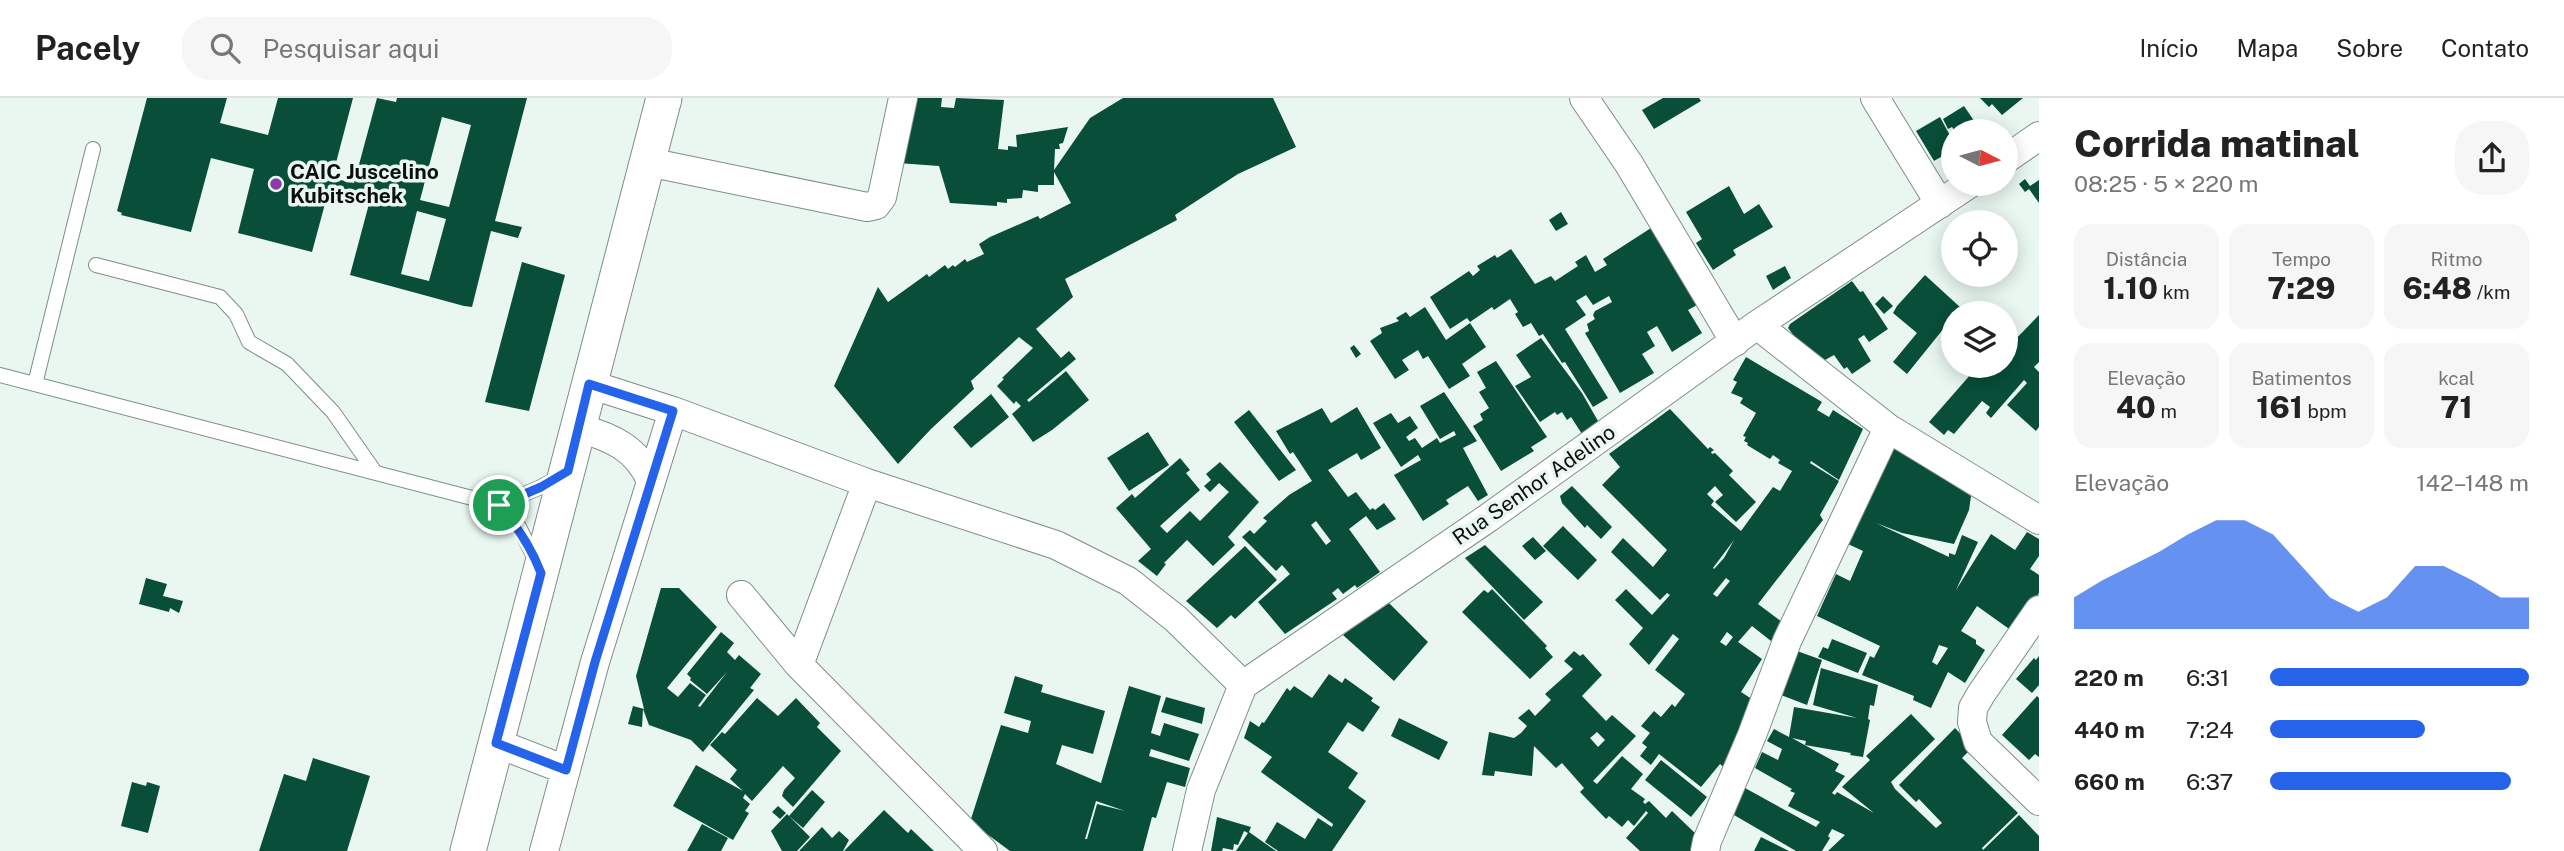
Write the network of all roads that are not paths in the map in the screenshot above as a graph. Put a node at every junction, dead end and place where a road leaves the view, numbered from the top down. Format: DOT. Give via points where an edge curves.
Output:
graph roads {
  1 [pos="664,98"];
  2 [pos="903,98"];
  3 [pos="1584,98"];
  4 [pos="1875,98"];
  5 [pos="2039,136"];
  6 [pos="93,149"];
  7 [pos="2018,151"];
  8 [pos="648,162"];
  9 [pos="1952,196"];
  10 [pos="1940,204"];
  11 [pos="96,265"];
  12 [pos="1757,325"];
  13 [pos="1735,342"];
  14 [pos="0,374"];
  15 [pos="35,384"];
  16 [pos="589,384"];
  17 [pos="673,411"];
  18 [pos="1888,428"];
  19 [pos="579,429"];
  20 [pos="568,471"];
  21 [pos="375,472"];
  22 [pos="651,481"];
  23 [pos="867,483"];
  24 [pos="499,505"];
  25 [pos="2039,520"];
  26 [pos="541,573"];
  27 [pos="741,595"];
  28 [pos="2039,610"];
  29 [pos="799,665"];
  30 [pos="1243,685"];
  31 [pos="496,743"];
  32 [pos="566,770"];
  33 [pos="2039,801"];
  34 [pos="468,851"];
  35 [pos="544,851"];
  36 [pos="983,851"];
  37 [pos="1187,851"];
  38 [pos="1705,851"];
  1 -- 8 [label="street"];
  2 -- 8 [label="street" via="883,197 876,205 867,207"];
  3 -- 13 [label="street" via="1629,164"];
  4 -- 10 [label="street"];
  5 -- 7 [label="street"];
  6 -- 15 [label="lane"];
  8 -- 16 [label="street"];
  9 -- 10 [label="street, Rua Senhor Adelino"];
  10 -- 12 [label="street, Rua Senhor Adelino"];
  11 -- 21 [label="lane" via="220,297 236,314 249,342 287,364 333,412"];
  12 -- 13 [label="street, Rua Senhor Adelino"];
  12 -- 18 [label="street"];
  13 -- 30 [label="street, Rua Senhor Adelino"];
  14 -- 15 [label="lane"];
  15 -- 21 [label="lane"];
  16 -- 17 [label="street"];
  16 -- 19 [label="street"];
  17 -- 22 [label="street"];
  17 -- 23 [label="street"];
  18 -- 25 [label="street"];
  18 -- 38 [label="street" via="1787,641"];
  19 -- 20 [label="street"];
  19 -- 22 [label="street" via="610,437 637,456"];
  20 -- 24 [label="lane"];
  20 -- 26 [label="street"];
  21 -- 24 [label="lane"];
  22 -- 32 [label="street"];
  23 -- 29 [label="street"];
  23 -- 30 [label="street" via="1056,545 1128,581 1176,619"];
  24 -- 26 [label="lane" via="519,527"];
  26 -- 31 [label="street"];
  27 -- 29 [label="street"];
  28 -- 33 [label="street" via="1981,694 1972,722 1978,742"];
  29 -- 36 [label="street"];
  30 -- 37 [label="street" via="1201,790"];
  31 -- 32 [label="street"];
  31 -- 34 [label="street"];
  32 -- 35 [label="street"];
}
